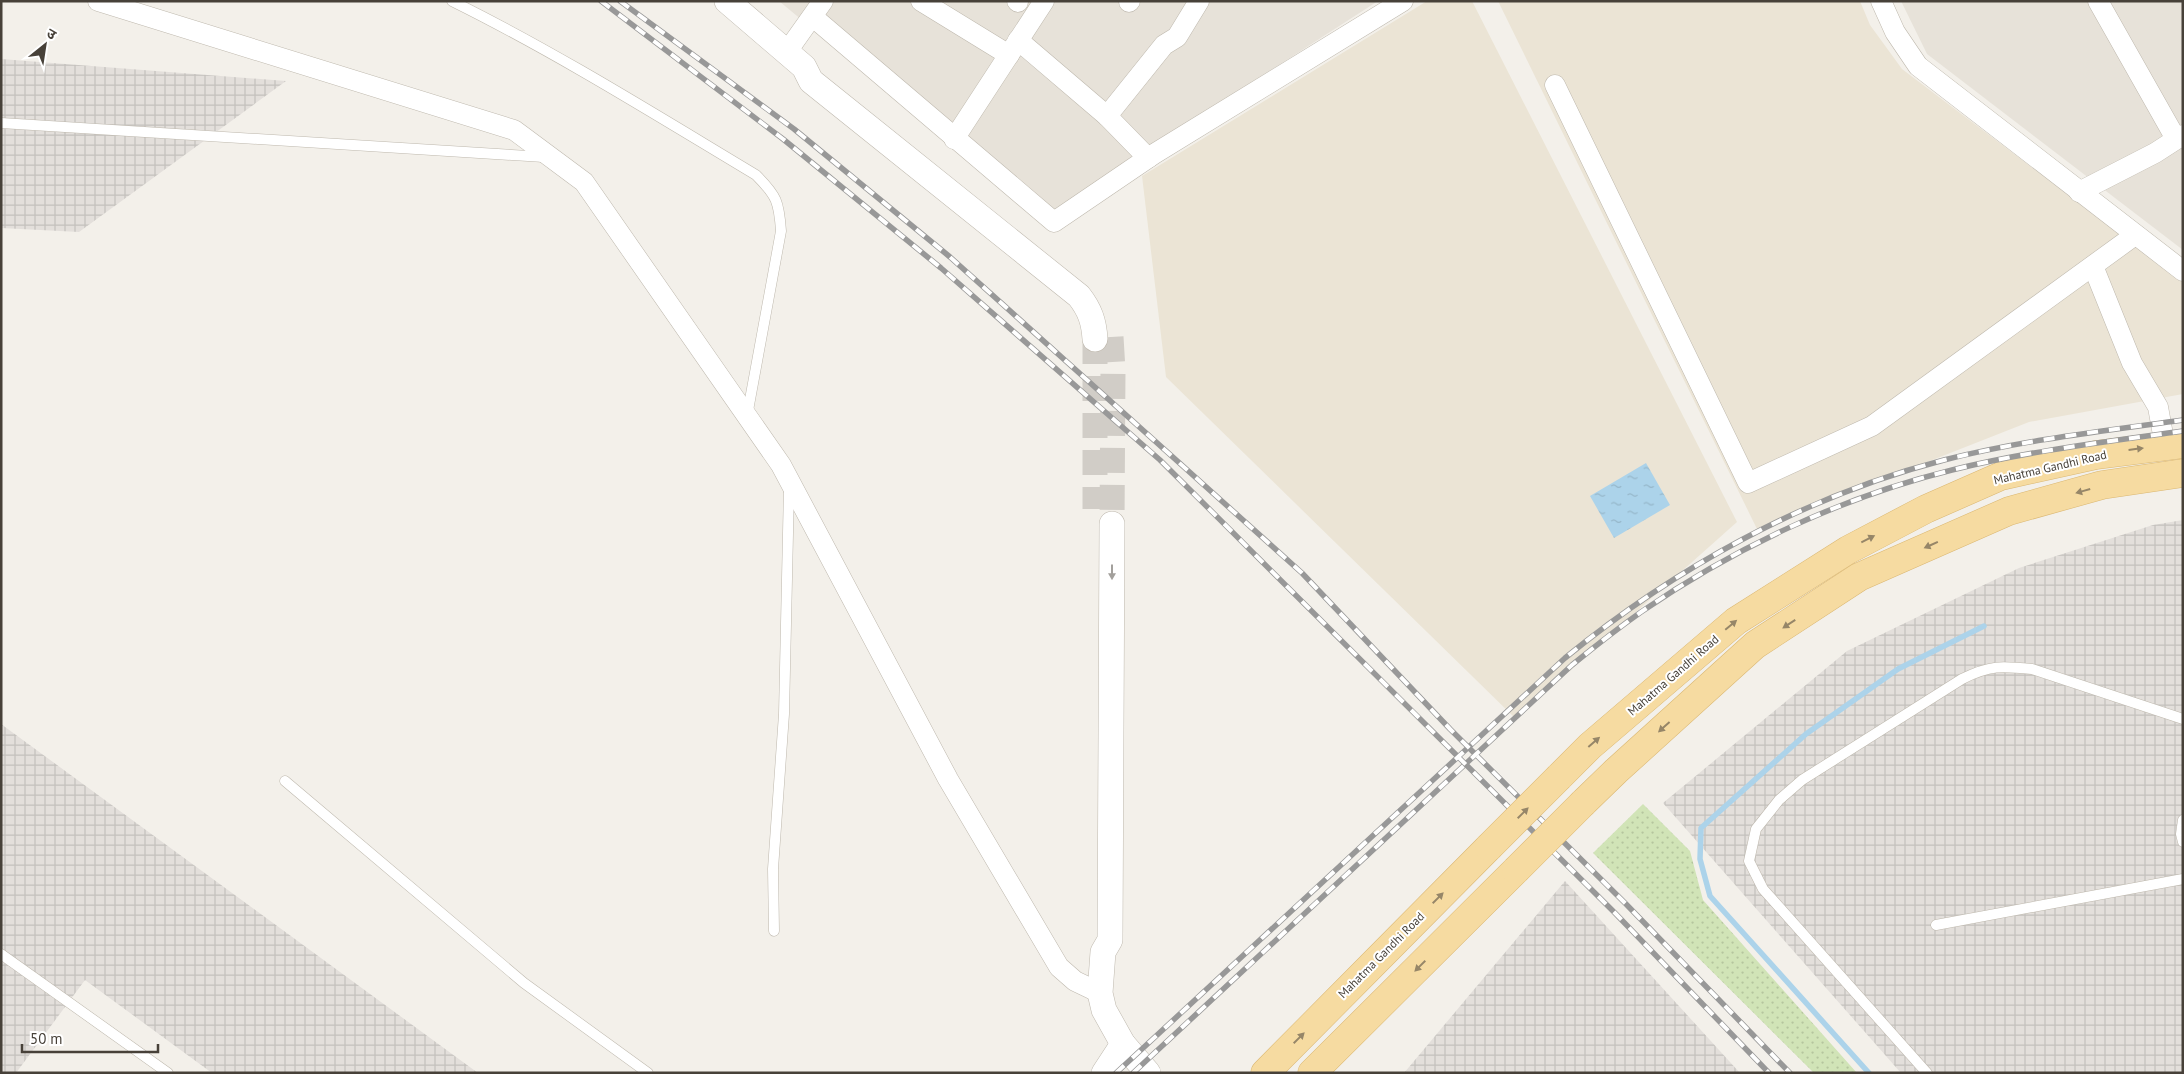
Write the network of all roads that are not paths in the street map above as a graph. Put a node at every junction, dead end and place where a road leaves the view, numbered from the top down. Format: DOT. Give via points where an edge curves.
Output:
graph roads {
  1 [pos="98,1"];
  2 [pos="452,1"];
  3 [pos="726,1"];
  4 [pos="921,1"];
  5 [pos="1044,1"];
  6 [pos="1199,1"];
  7 [pos="1403,1"];
  8 [pos="1881,1"];
  9 [pos="2098,1"];
  10 [pos="818,9"];
  11 [pos="1014,47"];
  12 [pos="795,60"];
  13 [pos="1555,85"];
  14 [pos="1107,116"];
  15 [pos="1,123"];
  16 [pos="2179,137"];
  17 [pos="954,138"];
  18 [pos="550,157"];
  19 [pos="1148,158"];
  20 [pos="2079,192"];
  21 [pos="2135,235"];
  22 [pos="2093,266"];
  23 [pos="2183,272"];
  24 [pos="1103,338"];
  25 [pos="747,417"];
  26 [pos="2174,445"];
  27 [pos="2183,473"];
  28 [pos="789,482"];
  29 [pos="1104,524"];
  30 [pos="2183,719"];
  31 [pos="285,781"];
  32 [pos="2183,820"];
  33 [pos="2183,842"];
  34 [pos="2183,879"];
  35 [pos="1936,925"];
  36 [pos="774,932"];
  37 [pos="1,954"];
  38 [pos="1100,993"];
  39 [pos="1123,1044"];
  40 [pos="168,1073"];
  41 [pos="648,1073"];
  42 [pos="1104,1073"];
  43 [pos="1148,1073"];
  44 [pos="1265,1073"];
  45 [pos="1312,1073"];
  46 [pos="1927,1073"];
  1 -- 18 [label="street" via="514,130"];
  2 -- 25 [label="lane" via="600,81 756,175 771,190 779,207 781,231"];
  3 -- 12 [label="street"];
  4 -- 11 [label="street"];
  5 -- 11 [label="street"];
  6 -- 14 [label="street" via="1177,37 1164,45"];
  7 -- 19 [label="street"];
  8 -- 20 [label="street" via="1895,32 1918,66"];
  9 -- 16 [label="street"];
  10 -- 12 [label="street"];
  10 -- 17 [label="street"];
  11 -- 14 [label="street"];
  11 -- 17 [label="street"];
  12 -- 24 [label="street" via="811,81 1079,296"];
  13 -- 22 [label="street" via="1748,482 1872,426"];
  14 -- 19 [label="street"];
  15 -- 18 [label="lane"];
  16 -- 20 [label="street"];
  17 -- 19 [label="street" via="1054,222"];
  18 -- 25 [label="street" via="584,182"];
  20 -- 21 [label="street"];
  21 -- 22 [label="street"];
  21 -- 23 [label="street"];
  22 -- 26 [label="street" via="2132,363 2158,407"];
  25 -- 28 [label="street" via="781,465"];
  44 -- 26 [label="main road, Mahatma Gandhi Road, one-way, bridge" via="1590,746 1736,621 1848,550 1926,509 2001,476 2096,454"];
  27 -- 45 [label="main road, one-way, bridge" via="2102,485 2009,511 1859,577 1755,645 1616,771"];
  28 -- 36 [label="lane" via="784,714 773,868"];
  28 -- 38 [label="street" via="948,779 1059,967 1075,981"];
  29 -- 38 [label="street" via="1094,940 1103,952"];
  30 -- 46 [label="lane" via="2032,669 1983,669 1962,678 1802,780 1779,800 1756,829 1749,861 1763,889"];
  31 -- 41 [label="lane" via="524,983"];
  32 -- 33 [label="lane"];
  34 -- 35 [label="lane"];
  37 -- 40 [label="lane"];
  38 -- 39 [label="street" via="1104,1010"];
  39 -- 42 [label="street"];
  39 -- 43 [label="street"];
}
